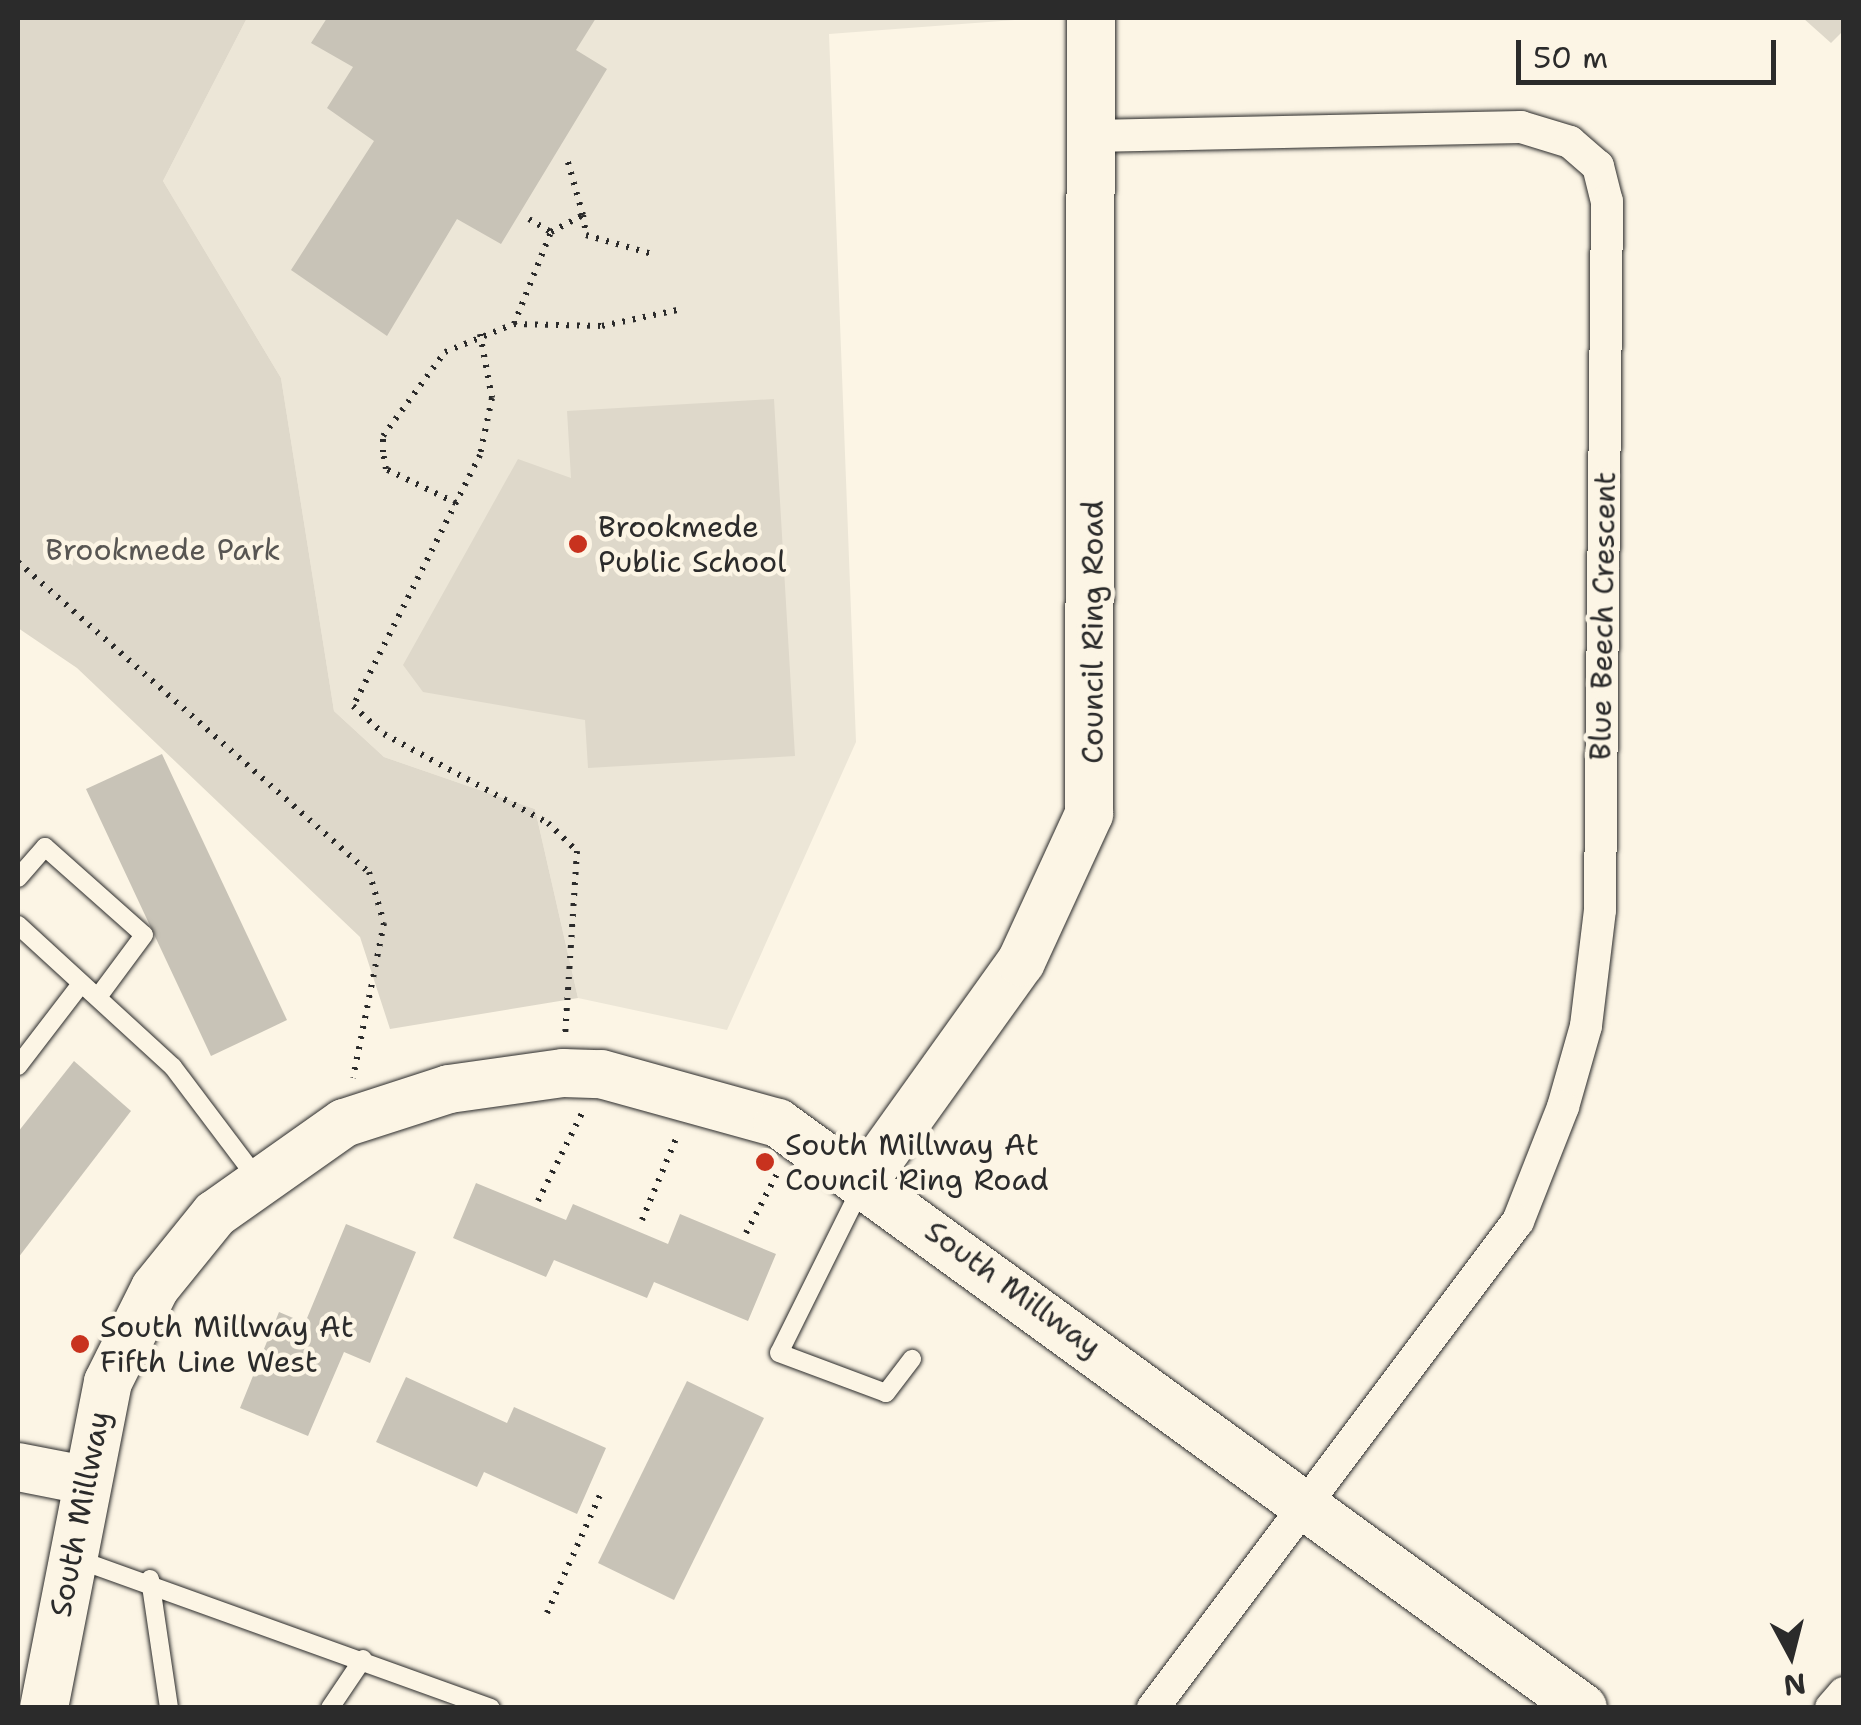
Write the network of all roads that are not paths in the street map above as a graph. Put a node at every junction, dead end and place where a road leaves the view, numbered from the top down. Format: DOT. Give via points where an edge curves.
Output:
graph roads {
  1 [pos="1091,18"];
  2 [pos="1092,136"];
  3 [pos="18,878"];
  4 [pos="18,925"];
  5 [pos="81,984"];
  6 [pos="98,997"];
  7 [pos="18,1066"];
  8 [pos="256,1177"];
  9 [pos="864,1181"];
  10 [pos="912,1359"];
  11 [pos="18,1467"];
  12 [pos="84,1480"];
  13 [pos="1308,1504"];
  14 [pos="69,1557"];
  15 [pos="150,1579"];
  16 [pos="363,1659"];
  17 [pos="1844,1693"];
  18 [pos="44,1708"];
  19 [pos="169,1708"];
  20 [pos="330,1708"];
  21 [pos="491,1708"];
  22 [pos="1153,1708"];
  23 [pos="1584,1708"];
  24 [pos="1832,1708"];
  1 -- 2 [label="street, Council Ring Road"];
  2 -- 9 [label="street, Council Ring Road" via="1089,814 1021,962"];
  2 -- 13 [label="street, Blue Beech Crescent" via="1521,127 1570,142 1598,166 1607,201 1600,910 1586,1026 1518,1221"];
  3 -- 6 [label="lane" via="45,847 144,936"];
  4 -- 5 [label="lane"];
  5 -- 6 [label="lane"];
  5 -- 7 [label="lane"];
  6 -- 8 [label="lane" via="173,1068"];
  8 -- 9 [label="street, South Millway" via="344,1123 449,1089 582,1074 694,1096 797,1136"];
  8 -- 12 [label="street, South Millway" via="179,1258 128,1335"];
  9 -- 10 [label="lane" via="779,1353 886,1393"];
  9 -- 13 [label="street, South Millway"];
  11 -- 12 [label="street"];
  12 -- 14 [label="street, South Millway"];
  13 -- 22 [label="street, Blue Beech Crescent"];
  13 -- 23 [label="street, South Millway"];
  14 -- 15 [label="lane"];
  14 -- 18 [label="street, South Millway"];
  15 -- 16 [label="lane"];
  15 -- 19 [label="lane"];
  16 -- 20 [label="lane"];
  16 -- 21 [label="lane"];
  17 -- 24 [label="street"];
}
